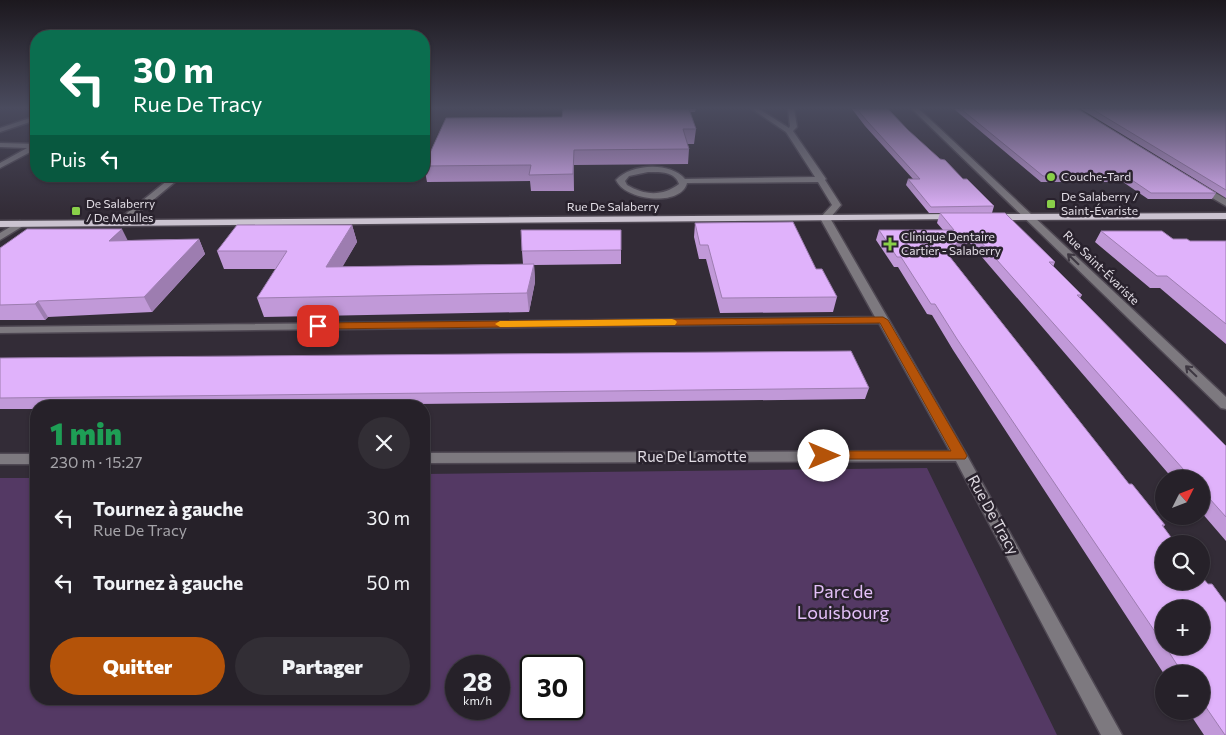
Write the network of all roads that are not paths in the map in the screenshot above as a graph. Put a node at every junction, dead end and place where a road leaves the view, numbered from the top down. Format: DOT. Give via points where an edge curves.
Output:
graph roads {
  1 [pos="797,143"];
  2 [pos="952,143"];
  3 [pos="0,145"];
  4 [pos="30,146"];
  5 [pos="30,149"];
  6 [pos="0,166"];
  7 [pos="822,179"];
  8 [pos="683,181"];
  9 [pos="171,182"];
  10 [pos="1195,184"];
  11 [pos="1226,203"];
  12 [pos="1029,216"];
  13 [pos="1226,216"];
  14 [pos="968,217"];
  15 [pos="988,217"];
  16 [pos="825,218"];
  17 [pos="120,223"];
  18 [pos="0,224"];
  19 [pos="20,224"];
  20 [pos="0,237"];
  21 [pos="883,320"];
  22 [pos="0,330"];
  23 [pos="1226,405"];
  24 [pos="960,456"];
  25 [pos="430,458"];
  26 [pos="30,459"];
  27 [pos="0,460"];
  28 [pos="1112,735"];
  1 -- 7 [label="street"];
  2 -- 12 [label="street, Rue Saint-Évariste"];
  3 -- 4 [label="street"];
  5 -- 6 [label="street"];
  7 -- 8 [label="street"];
  7 -- 16 [label="street" via="837,205"];
  8 -- 8 [label="street" via="672,173 653,169 625,174 619,182 626,190 655,196 680,189"];
  9 -- 17 [label="street"];
  10 -- 11 [label="street"];
  12 -- 13 [label="main road"];
  12 -- 15 [label="main road"];
  23 -- 12 [label="street, Rue Saint-Évariste, one-way"];
  14 -- 16 [label="main road, Rue De Salaberry"];
  16 -- 17 [label="main road, Rue De Salaberry"];
  16 -- 21 [label="street, Rue De Tracy"];
  17 -- 19 [label="main road, Rue De Salaberry"];
  18 -- 19 [label="main road, Rue De Salaberry"];
  19 -- 20 [label="street"];
  21 -- 22 [label="street"];
  21 -- 24 [label="street, Rue De Tracy"];
  24 -- 25 [label="street, Rue De Lamotte"];
  24 -- 28 [label="street, Rue De Tracy"];
  26 -- 27 [label="street"];
}
